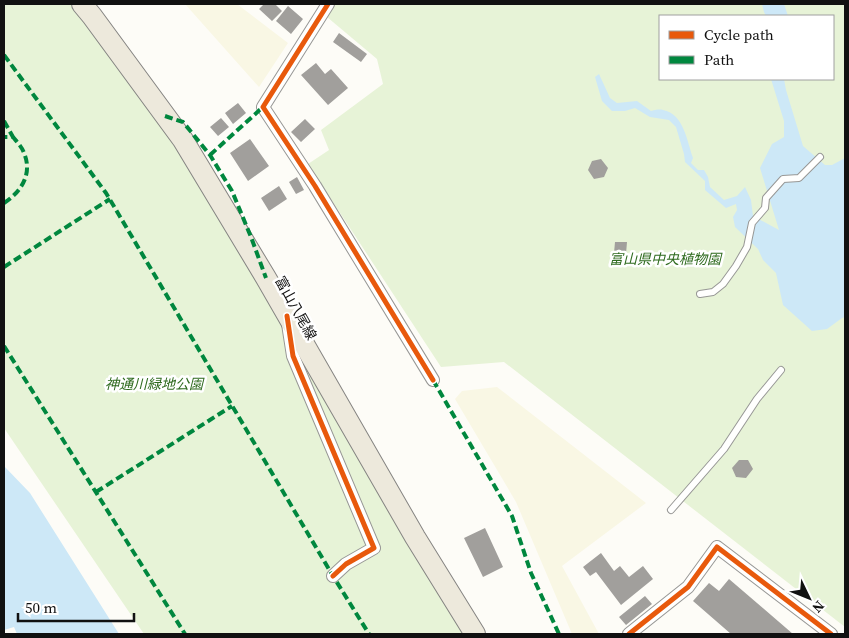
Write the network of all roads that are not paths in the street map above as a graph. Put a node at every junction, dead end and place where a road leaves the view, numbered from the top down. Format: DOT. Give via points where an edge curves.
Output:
graph roads {
  1 [pos="82,4"];
  2 [pos="328,4"];
  3 [pos="820,157"];
  4 [pos="700,294"];
  5 [pos="287,316"];
  6 [pos="780,370"];
  7 [pos="433,380"];
  8 [pos="671,510"];
  9 [pos="333,576"];
  10 [pos="460,609"];
  11 [pos="475,634"];
  12 [pos="484,634"];
  13 [pos="629,634"];
  14 [pos="831,634"];
  1 -- 5 [label="main road, 富山八尾線" via="183,140"];
  2 -- 7 [label="street" via="263,107 316,186"];
  3 -- 4 [label="lane" via="800,178 783,179 766,198 765,208 752,222 747,247 736,266 713,292"];
  5 -- 9 [label="street" via="293,356 374,548 346,564"];
  5 -- 10 [label="main road, 富山八尾線"];
  6 -- 8 [label="lane" via="757,398 724,449"];
  10 -- 11 [label="main road, 富山八尾線"];
  10 -- 12 [label="street"];
  13 -- 14 [label="street" via="688,587 717,547"];
}
